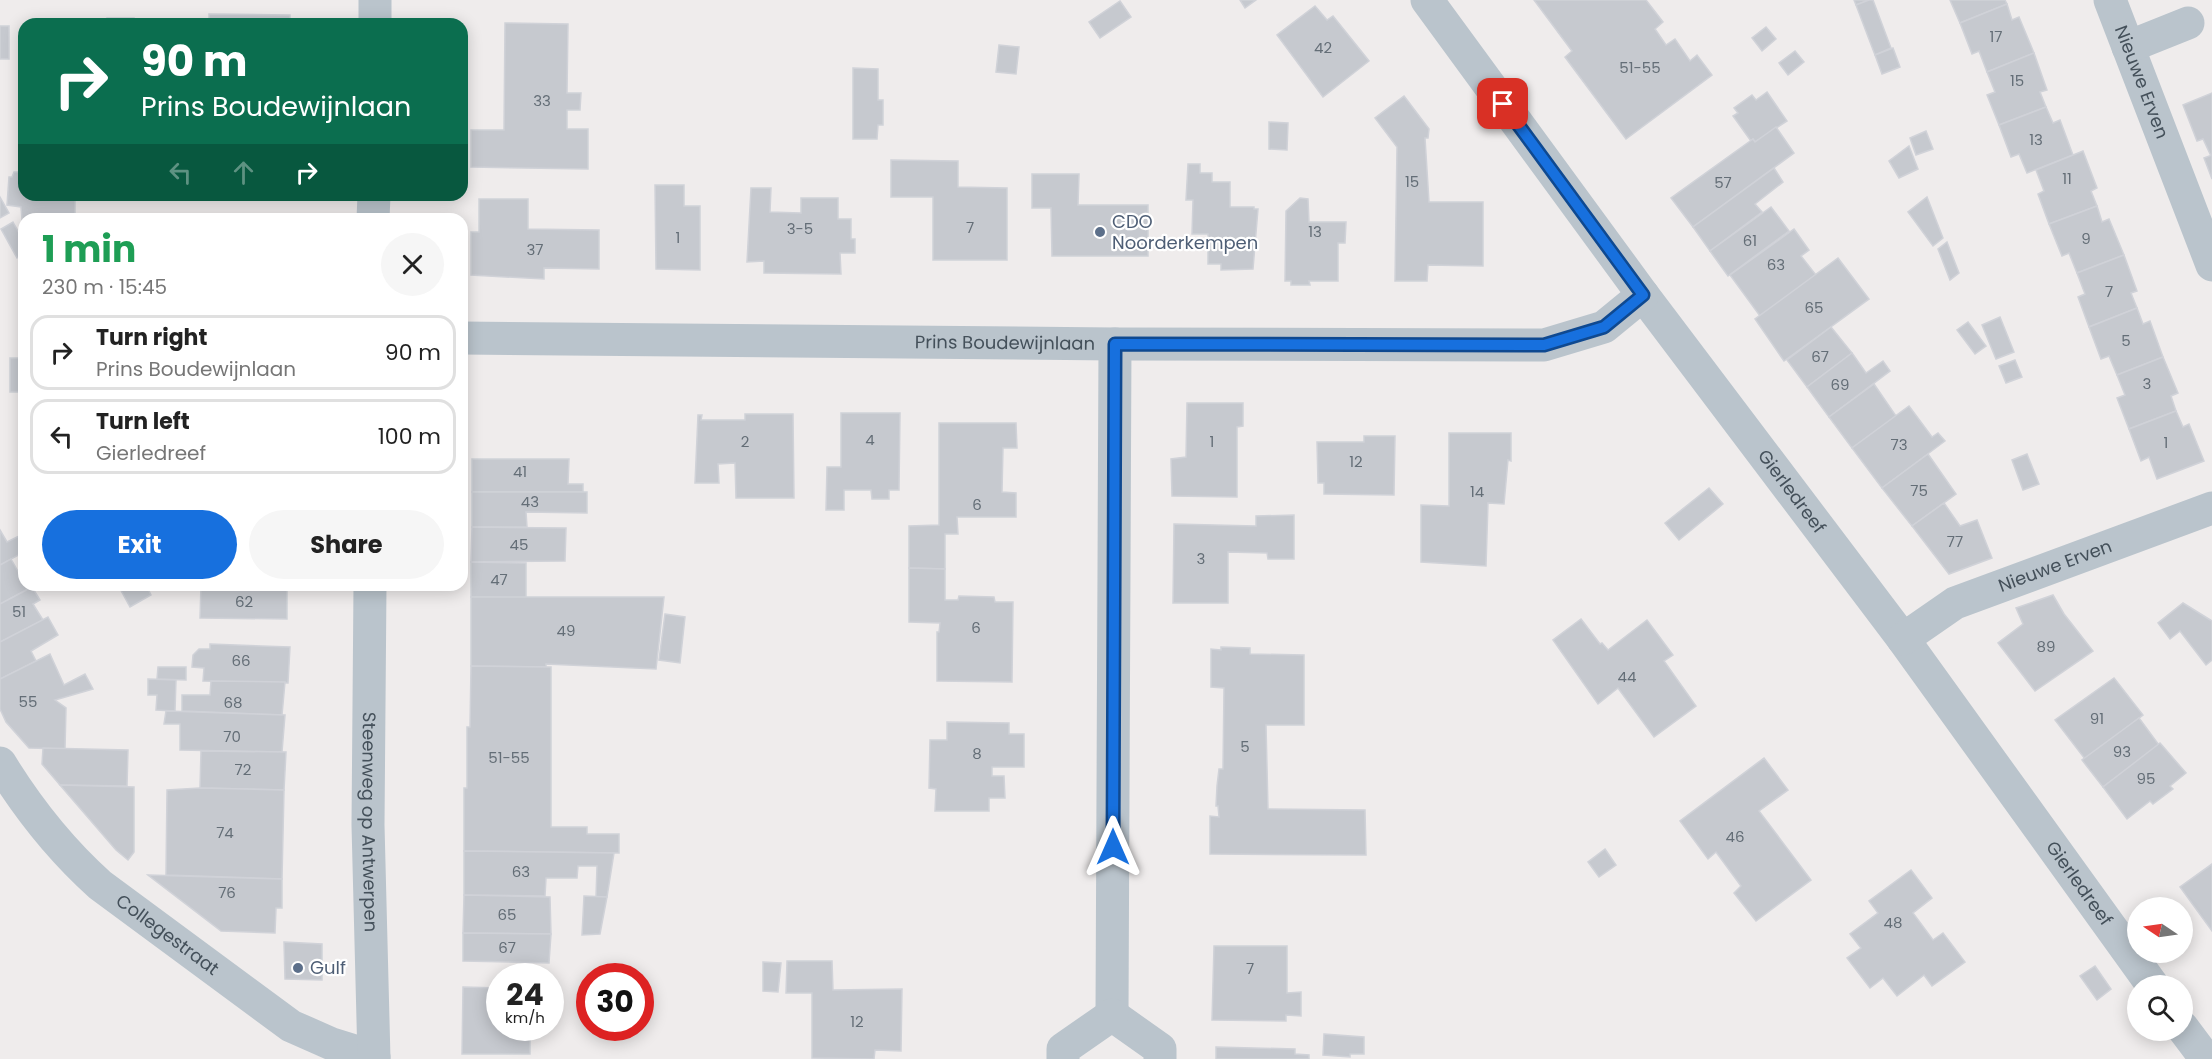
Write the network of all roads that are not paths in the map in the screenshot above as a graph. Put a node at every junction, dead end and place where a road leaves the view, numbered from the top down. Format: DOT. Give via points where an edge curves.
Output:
graph roads {
  1 [pos="375,0"];
  2 [pos="1427,0"];
  3 [pos="2110,0"];
  4 [pos="375,18"];
  5 [pos="2188,23"];
  6 [pos="2128,47"];
  7 [pos="2212,266"];
  8 [pos="1643,295"];
  9 [pos="468,338"];
  10 [pos="1115,344"];
  11 [pos="2212,508"];
  12 [pos="370,591"];
  13 [pos="1903,639"];
  14 [pos="0,762"];
  15 [pos="2145,975"];
  16 [pos="1112,1015"];
  17 [pos="2192,1041"];
  18 [pos="374,1058"];
  19 [pos="1063,1059"];
  20 [pos="1160,1059"];
  21 [pos="2206,1059"];
  1 -- 4 [label="street"];
  2 -- 8 [label="street, Gierledreef"];
  3 -- 6 [label="street, Nieuwe Erven"];
  5 -- 6 [label="street"];
  6 -- 7 [label="street, Nieuwe Erven"];
  8 -- 10 [label="street, Prins Boudewijnlaan" via="1604,327 1544,345"];
  8 -- 13 [label="street, Gierledreef"];
  9 -- 10 [label="street, Prins Boudewijnlaan"];
  10 -- 16 [label="street"];
  11 -- 13 [label="street, Nieuwe Erven" via="1955,603"];
  12 -- 18 [label="street, Steenweg op Antwerpen" via="368,825"];
  13 -- 15 [label="street, Gierledreef"];
  14 -- 18 [label="street, Collegestraat" via="20,795 100,885 291,1026"];
  16 -- 19 [label="street" via="1063,1049"];
  16 -- 20 [label="street" via="1160,1049"];
  17 -- 21 [label="street"];
}
